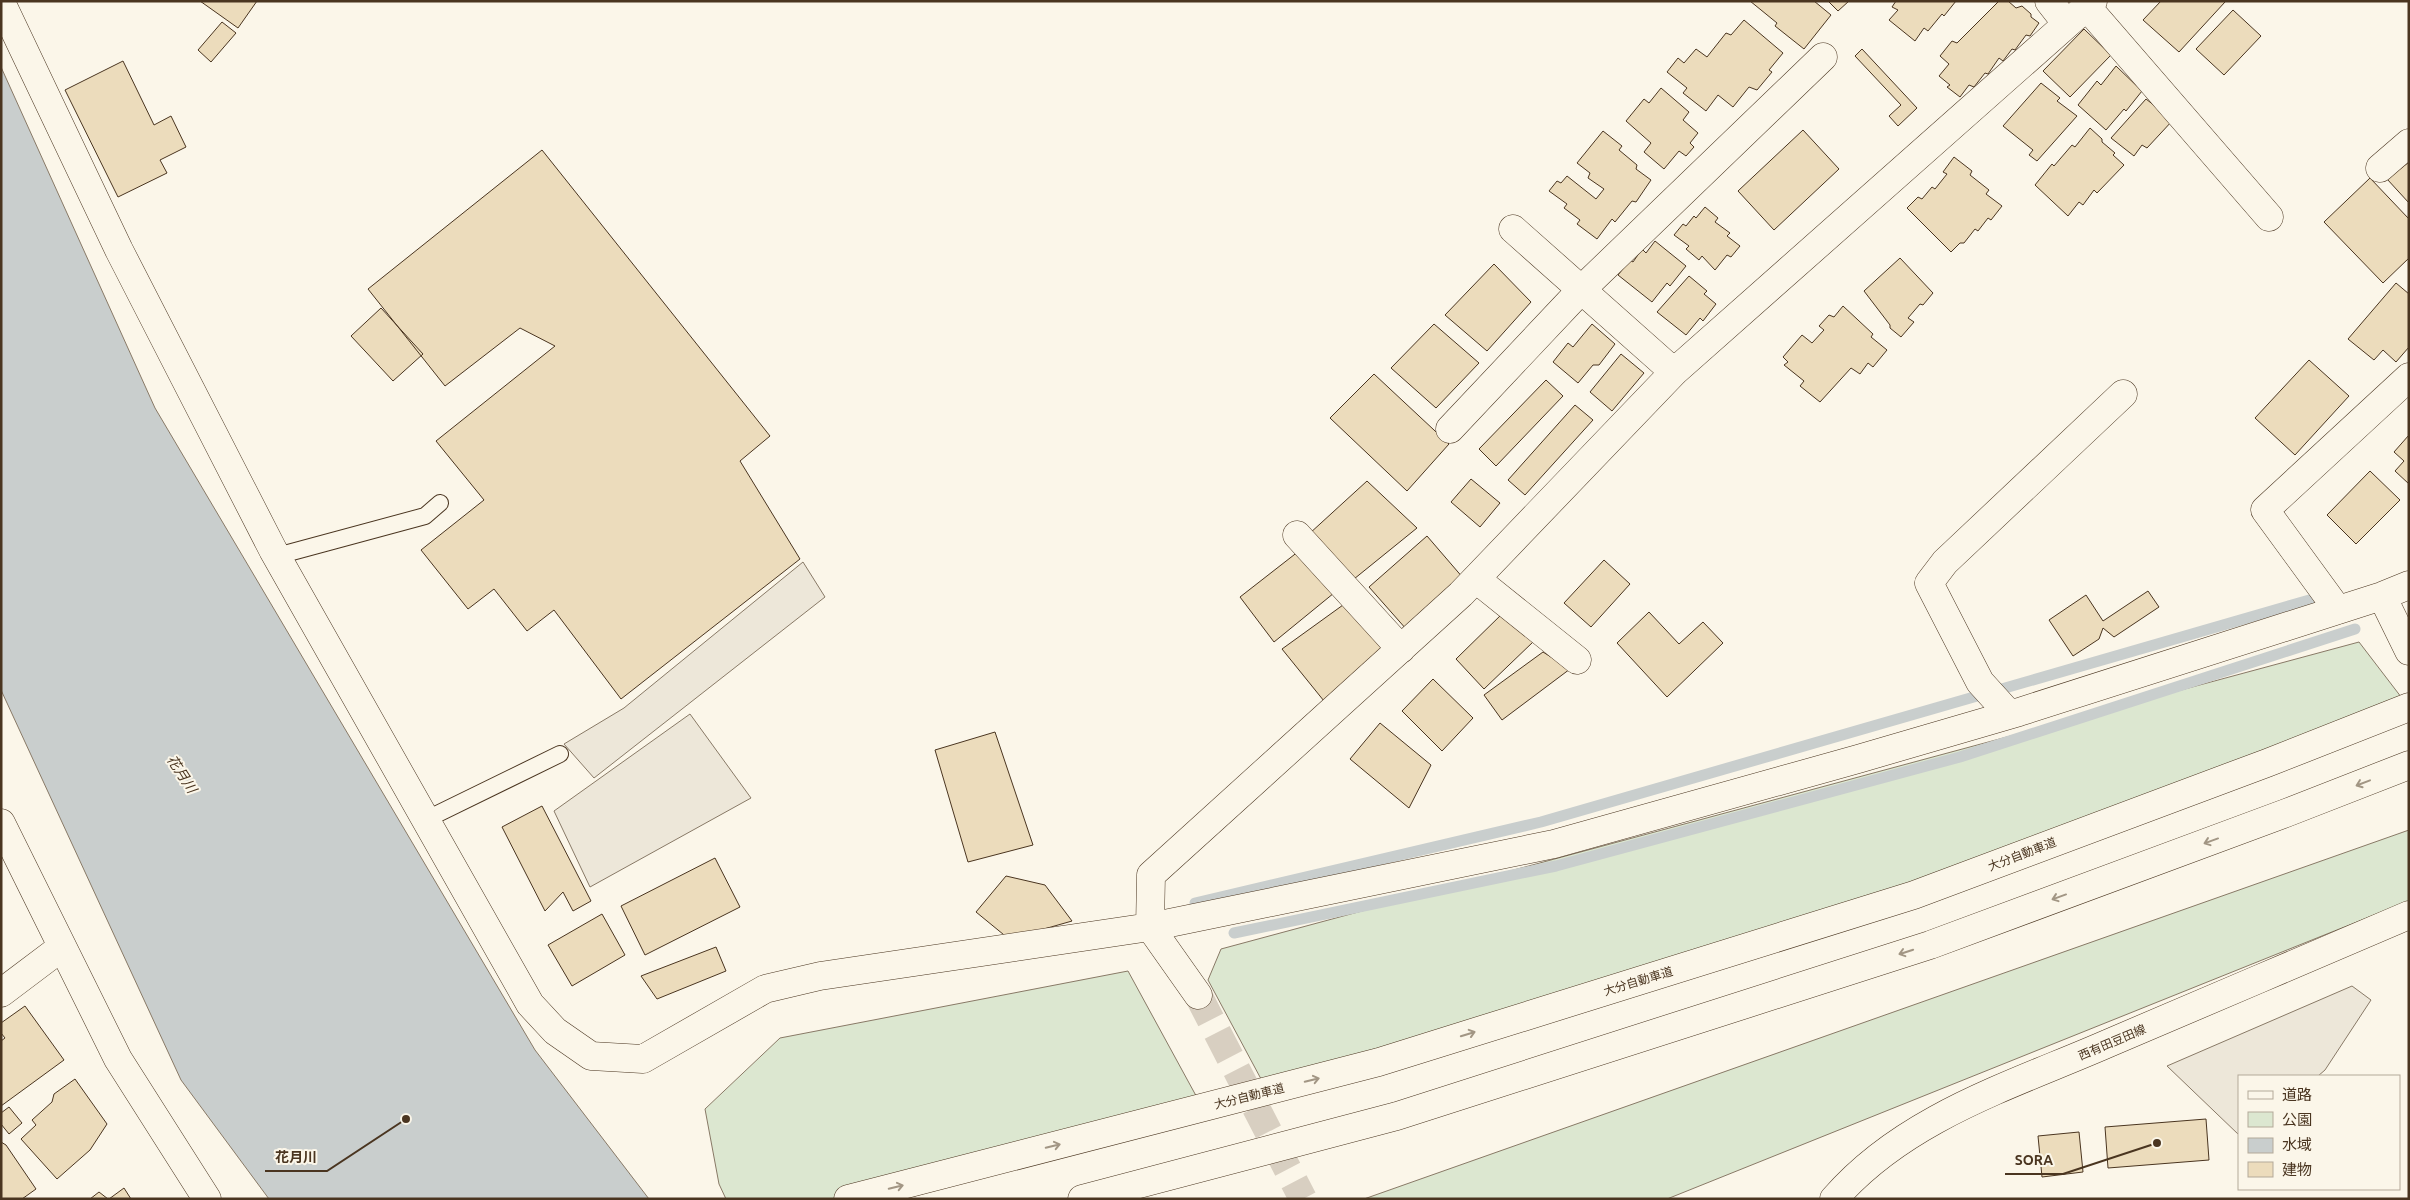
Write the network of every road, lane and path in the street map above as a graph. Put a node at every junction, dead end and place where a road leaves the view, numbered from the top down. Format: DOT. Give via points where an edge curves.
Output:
graph roads {
  1 [pos="2049,1"];
  2 [pos="1,2"];
  3 [pos="2082,11"];
  4 [pos="1823,57"];
  5 [pos="2409,143"];
  6 [pos="2380,168"];
  7 [pos="2269,217"];
  8 [pos="1513,229"];
  9 [pos="1581,290"];
  10 [pos="1674,372"];
  11 [pos="2409,377"];
  12 [pos="2123,394"];
  13 [pos="1450,429"];
  14 [pos="440,503"];
  15 [pos="1297,536"];
  16 [pos="277,556"];
  17 [pos="1476,579"];
  18 [pos="2409,585"];
  19 [pos="2382,596"];
  20 [pos="2338,609"];
  21 [pos="1400,649"];
  22 [pos="2409,651"];
  23 [pos="1577,660"];
  24 [pos="2409,707"];
  25 [pos="2005,709"];
  26 [pos="560,754"];
  27 [pos="2409,765"];
  28 [pos="426,820"];
  29 [pos="1,823"];
  30 [pos="2409,915"];
  31 [pos="1150,927"];
  32 [pos="62,947"];
  33 [pos="1,993"];
  34 [pos="1198,995"];
  35 [pos="207,1199"];
  36 [pos="848,1199"];
  37 [pos="1082,1199"];
  38 [pos="1834,1199"];
  1 -- 3 [label="main road"];
  2 -- 16 [label="main road" via="119,250"];
  3 -- 7 [label="main road"];
  3 -- 10 [label="main road"];
  4 -- 9 [label="main road"];
  5 -- 6 [label="main road"];
  8 -- 9 [label="main road"];
  9 -- 10 [label="main road"];
  9 -- 13 [label="main road"];
  10 -- 17 [label="main road"];
  11 -- 20 [label="main road" via="2265,510"];
  12 -- 25 [label="main road" via="1945,562 1929,583 1980,682"];
  14 -- 16 [label="lane" via="426,516"];
  15 -- 21 [label="main road"];
  16 -- 28 [label="main road"];
  17 -- 21 [label="main road"];
  17 -- 23 [label="main road"];
  18 -- 19 [label="main road"];
  19 -- 20 [label="main road"];
  19 -- 22 [label="main road"];
  20 -- 25 [label="main road"];
  21 -- 31 [label="main road" via="1151,875"];
  36 -- 24 [label="main road, 大分自動車道, one-way" via="1379,1062 1914,895"];
  25 -- 31 [label="main road" via="1554,844"];
  26 -- 28 [label="lane"];
  27 -- 37 [label="main road, one-way" via="2286,814 1930,945 1397,1116"];
  28 -- 31 [label="main road" via="530,1004 554,1031 591,1056 643,1059 766,989 820,976"];
  29 -- 32 [label="main road"];
  30 -- 38 [label="main road, 西有田豆田線" via="2004,1085 1917,1130 1855,1175"];
  31 -- 34 [label="main road"];
  32 -- 33 [label="main road"];
  32 -- 35 [label="main road" via="118,1059"];
}
